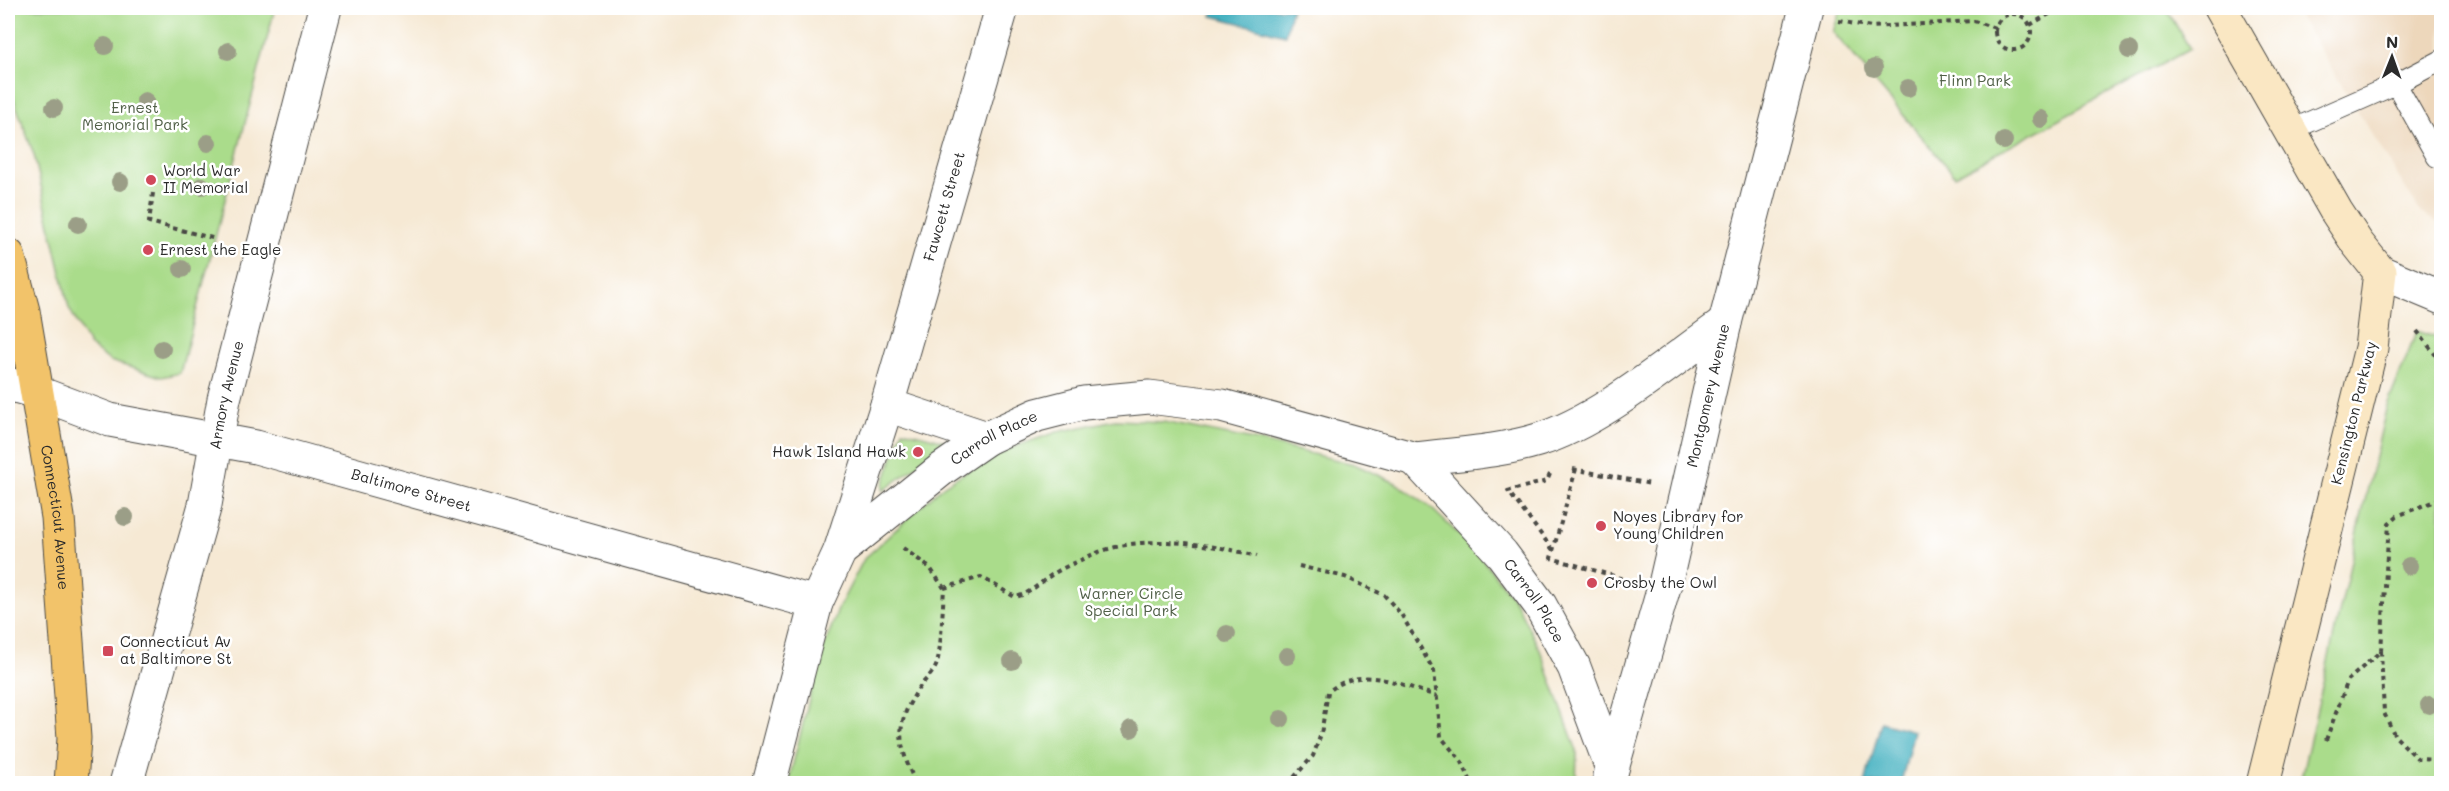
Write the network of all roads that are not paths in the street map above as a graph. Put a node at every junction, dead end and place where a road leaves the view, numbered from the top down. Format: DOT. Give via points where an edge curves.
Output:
graph roads {
  1 [pos="325,8"];
  2 [pos="1002,8"];
  3 [pos="1806,8"];
  4 [pos="2220,8"];
  5 [pos="2442,60"];
  6 [pos="2396,84"];
  7 [pos="2291,130"];
  8 [pos="2442,159"];
  9 [pos="8,255"];
  10 [pos="2380,272"];
  11 [pos="2442,298"];
  12 [pos="1725,323"];
  13 [pos="22,388"];
  14 [pos="887,405"];
  15 [pos="987,438"];
  16 [pos="216,441"];
  17 [pos="1415,459"];
  18 [pos="851,541"];
  19 [pos="816,603"];
  20 [pos="1610,776"];
  21 [pos="72,783"];
  22 [pos="126,783"];
  23 [pos="769,783"];
  24 [pos="2263,783"];
  1 -- 16 [label="street, Armory Avenue"];
  2 -- 14 [label="street, Fawcett Street"];
  3 -- 12 [label="street, Montgomery Avenue"];
  4 -- 7 [label="street"];
  5 -- 6 [label="lane"];
  6 -- 7 [label="lane"];
  6 -- 8 [label="lane" via="2437,157"];
  7 -- 10 [label="street" via="2336,211"];
  9 -- 13 [label="main road, Connecticut Avenue" via="23,311"];
  10 -- 11 [label="street"];
  10 -- 24 [label="street, Kensington Parkway" via="2372,348"];
  12 -- 17 [label="street, Carroll Place" via="1623,395 1544,438 1498,449"];
  12 -- 20 [label="street, Montgomery Avenue" via="1663,590"];
  13 -- 16 [label="street, Baltimore Street" via="110,420"];
  13 -- 21 [label="main road, Connecticut Avenue" via="58,517 74,738"];
  14 -- 15 [label="street"];
  14 -- 18 [label="street, Fawcett Street"];
  15 -- 17 [label="street, Carroll Place" via="1037,415 1084,403 1149,397 1222,406"];
  15 -- 18 [label="street, Carroll Place"];
  16 -- 19 [label="street, Baltimore Street" via="256,447"];
  16 -- 22 [label="street, Armory Avenue" via="205,505"];
  17 -- 20 [label="street, Carroll Place" via="1502,554 1540,605 1574,667"];
  18 -- 19 [label="street, Carroll Place"];
  19 -- 23 [label="street, Carroll Place"];
}
